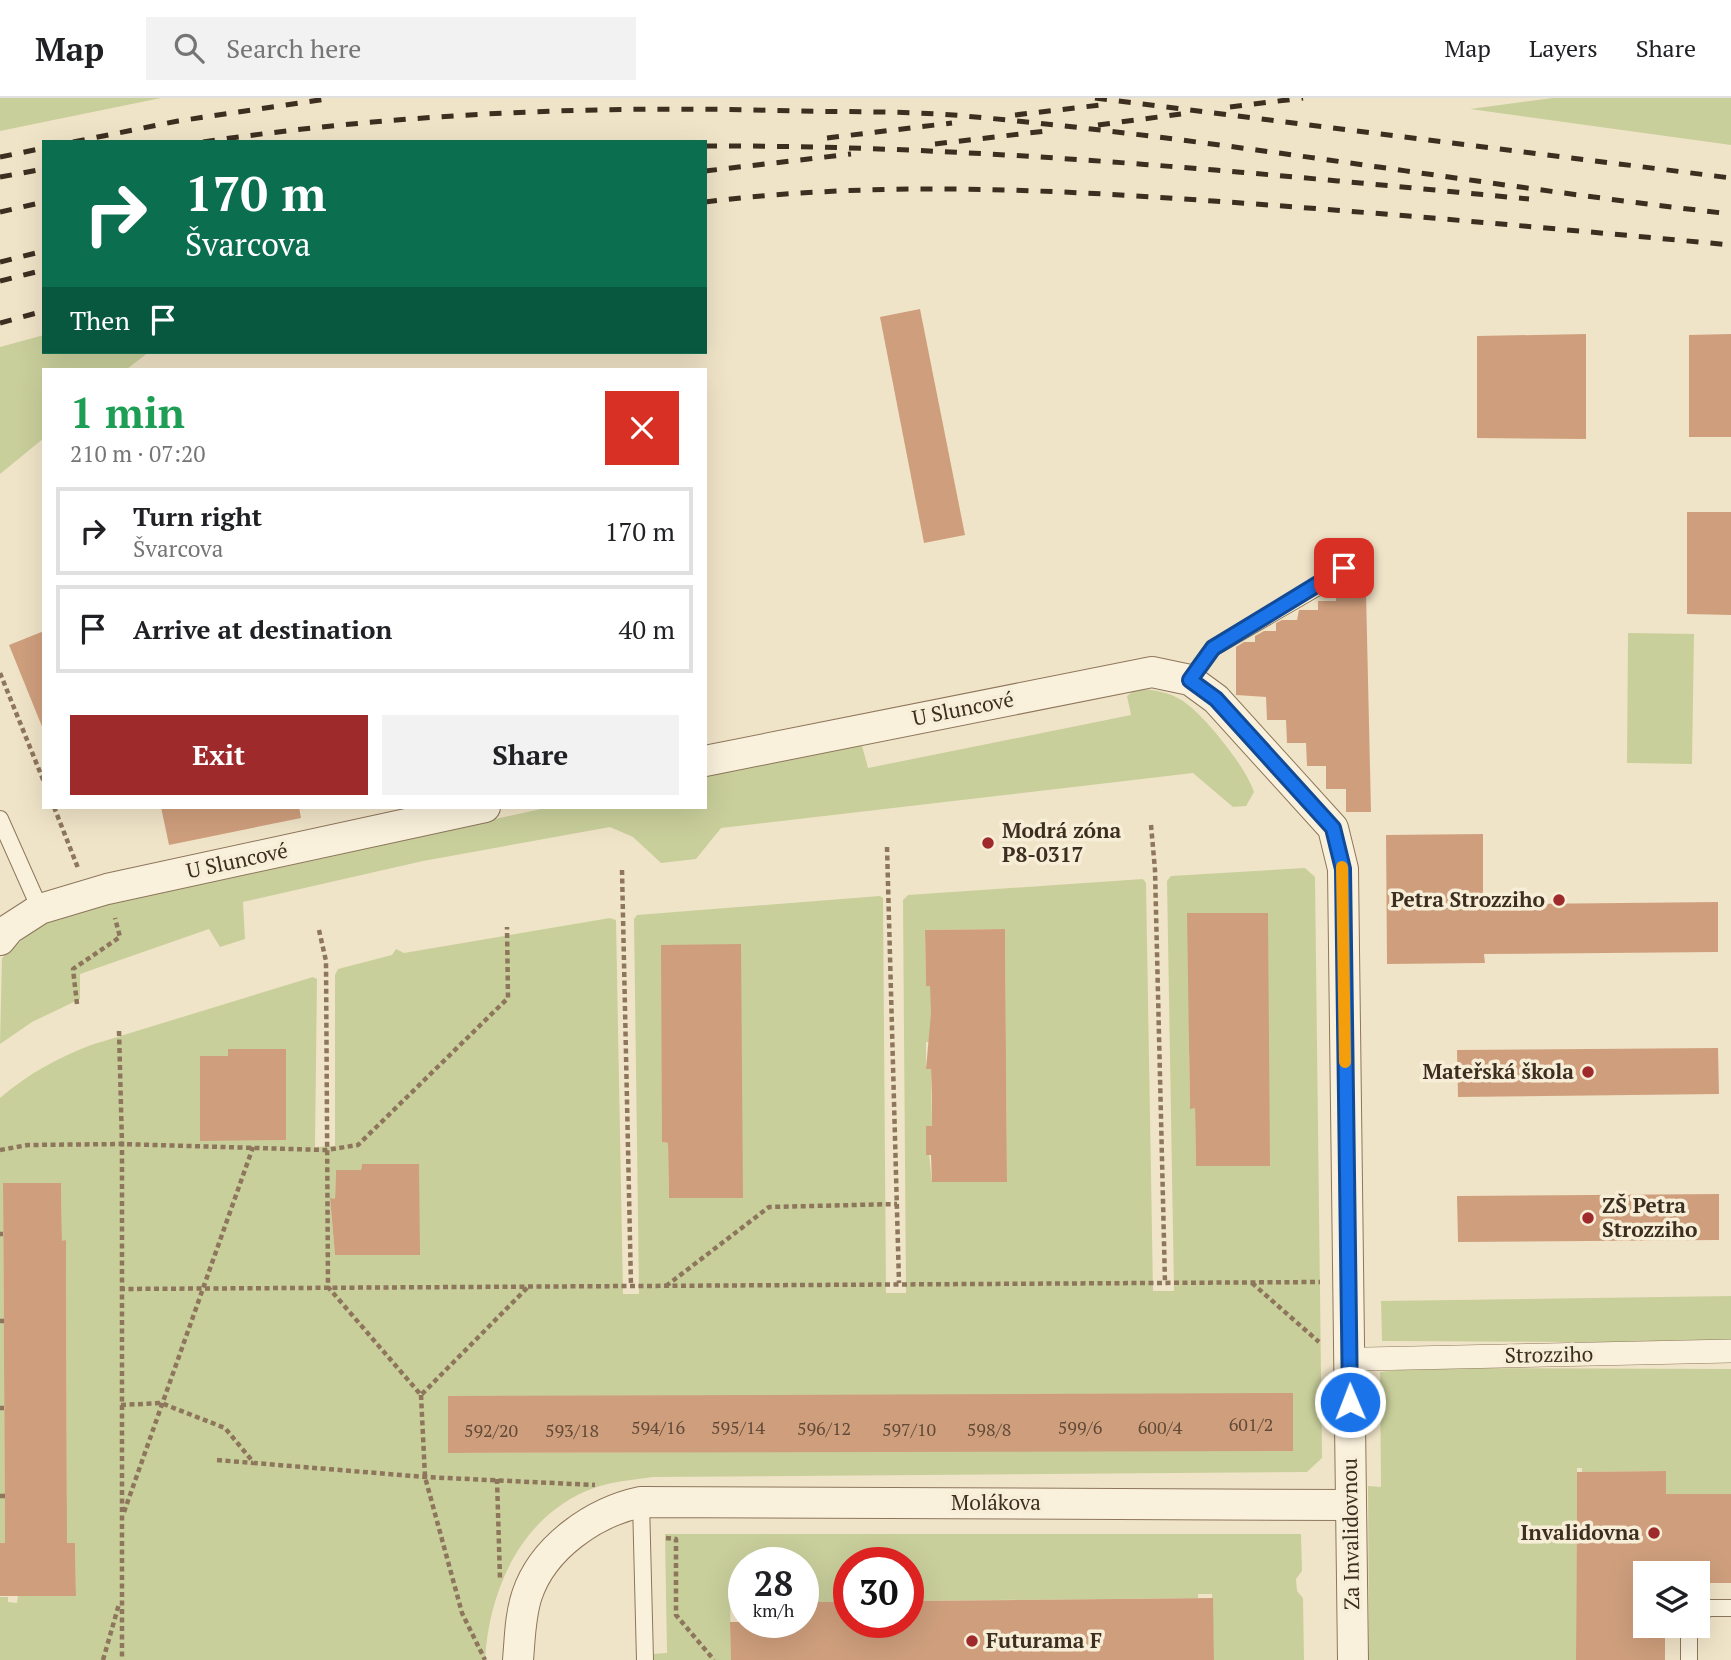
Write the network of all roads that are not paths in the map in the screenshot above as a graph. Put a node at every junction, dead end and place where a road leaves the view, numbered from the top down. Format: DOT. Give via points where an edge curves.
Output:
graph roads {
  1 [pos="1359,558"];
  2 [pos="1190,680"];
  3 [pos="1216,699"];
  4 [pos="707,761"];
  5 [pos="476,809"];
  6 [pos="0,819"];
  7 [pos="40,909"];
  8 [pos="0,940"];
  9 [pos="1731,1351"];
  10 [pos="1366,1359"];
  11 [pos="1350,1504"];
  12 [pos="630,1505"];
  13 [pos="1710,1608"];
  14 [pos="1731,1608"];
  15 [pos="1689,1638"];
  16 [pos="518,1660"];
  17 [pos="645,1660"];
  18 [pos="1353,1660"];
  19 [pos="1689,1660"];
  1 -- 2 [label="lane" via="1213,648"];
  2 -- 3 [label="street, U Sluncové"];
  2 -- 4 [label="street, U Sluncové" via="1152,672"];
  3 -- 11 [label="street, Za Invalidovnou" via="1333,828 1343,869"];
  5 -- 7 [label="street, U Sluncové" via="107,889"];
  6 -- 7 [label="lane"];
  7 -- 8 [label="street, U Sluncové"];
  9 -- 10 [label="street, Strozziho"];
  11 -- 12 [label="street, Molákova"];
  11 -- 18 [label="street, Za Invalidovnou"];
  12 -- 16 [label="street, Molákova" via="595,1518 544,1563 527,1594"];
  12 -- 17 [label="lane" via="642,1538"];
  13 -- 14 [label="lane"];
  15 -- 19 [label="lane"];
}
